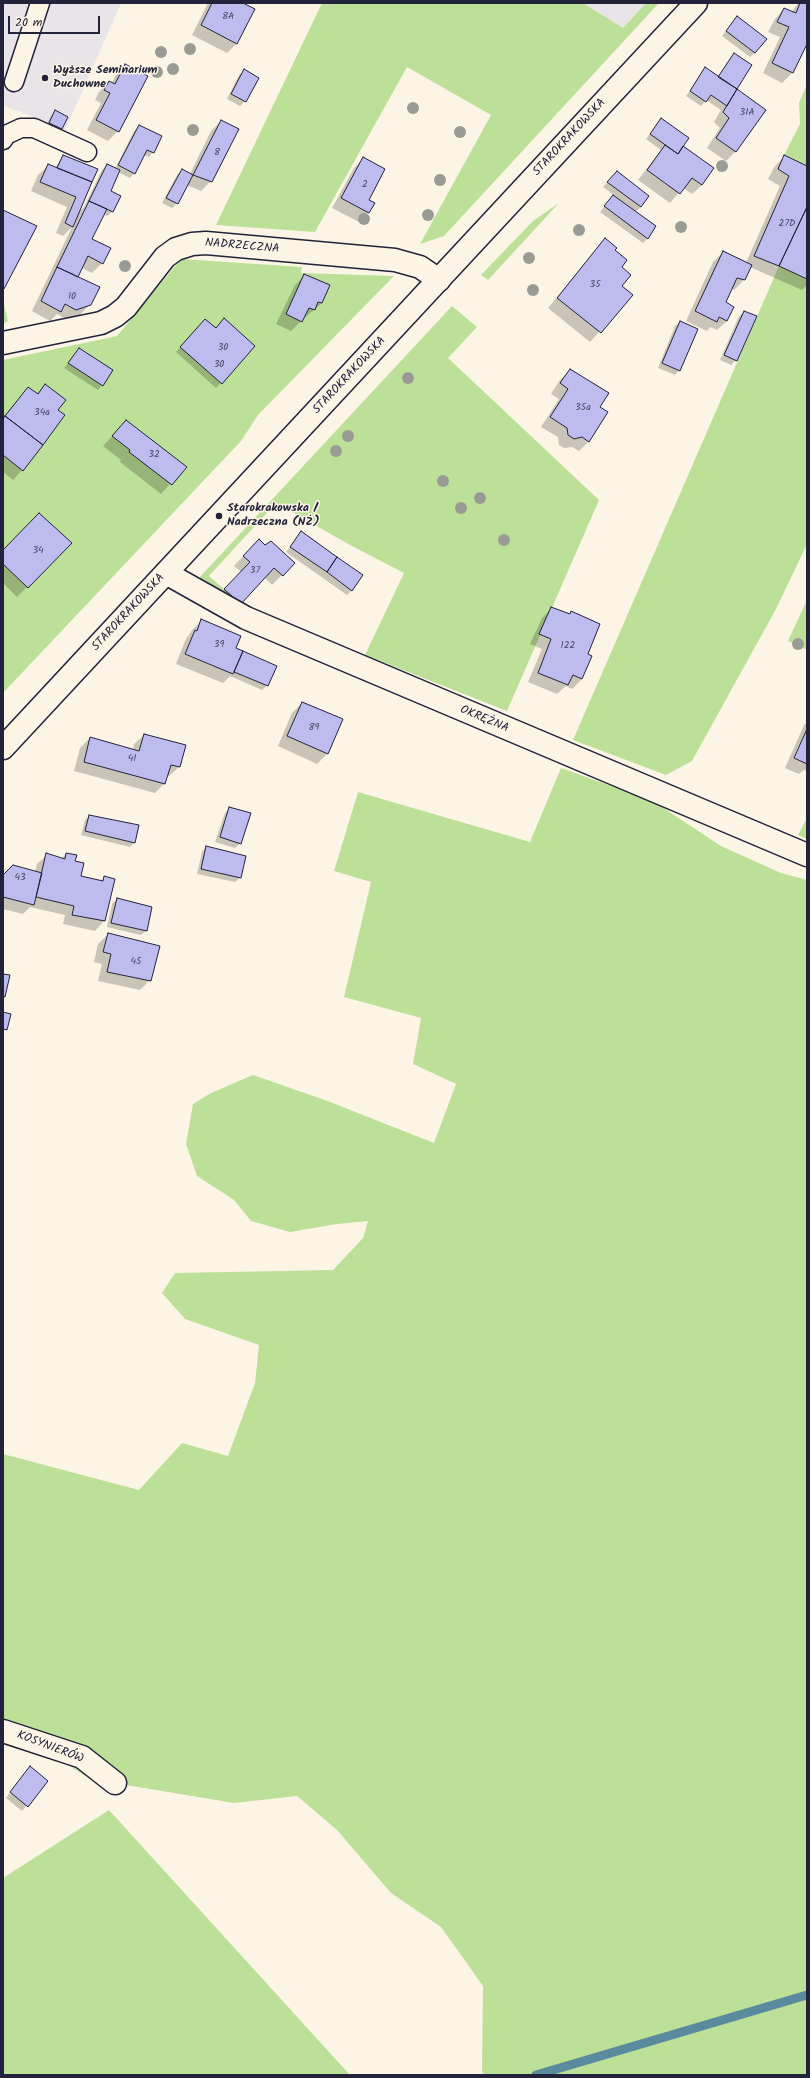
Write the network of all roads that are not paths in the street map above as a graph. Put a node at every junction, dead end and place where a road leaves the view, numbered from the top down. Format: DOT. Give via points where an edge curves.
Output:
graph roads {
  1 [pos="40,3"];
  2 [pos="696,3"];
  3 [pos="14,82"];
  4 [pos="3,140"];
  5 [pos="87,152"];
  6 [pos="439,280"];
  7 [pos="3,343"];
  8 [pos="166,573"];
  9 [pos="3,748"];
  10 [pos="807,855"];
  11 [pos="3,1731"];
  12 [pos="115,1783"];
  1 -- 3 [label="lane"];
  2 -- 6 [label="street, STAROKRAKOWSKA"];
  4 -- 5 [label="lane" via="6,135 21,128 34,128"];
  6 -- 7 [label="street, NADRZECZNA" via="420,267 395,260 206,243 192,244 176,249 165,257 126,307 115,316 101,323"];
  6 -- 8 [label="street, STAROKRAKOWSKA"];
  8 -- 9 [label="street, STAROKRAKOWSKA"];
  8 -- 10 [label="street, OKRĘŻNA" via="246,618"];
  11 -- 12 [label="street, KOSYNIERÓW" via="82,1758"];
}
